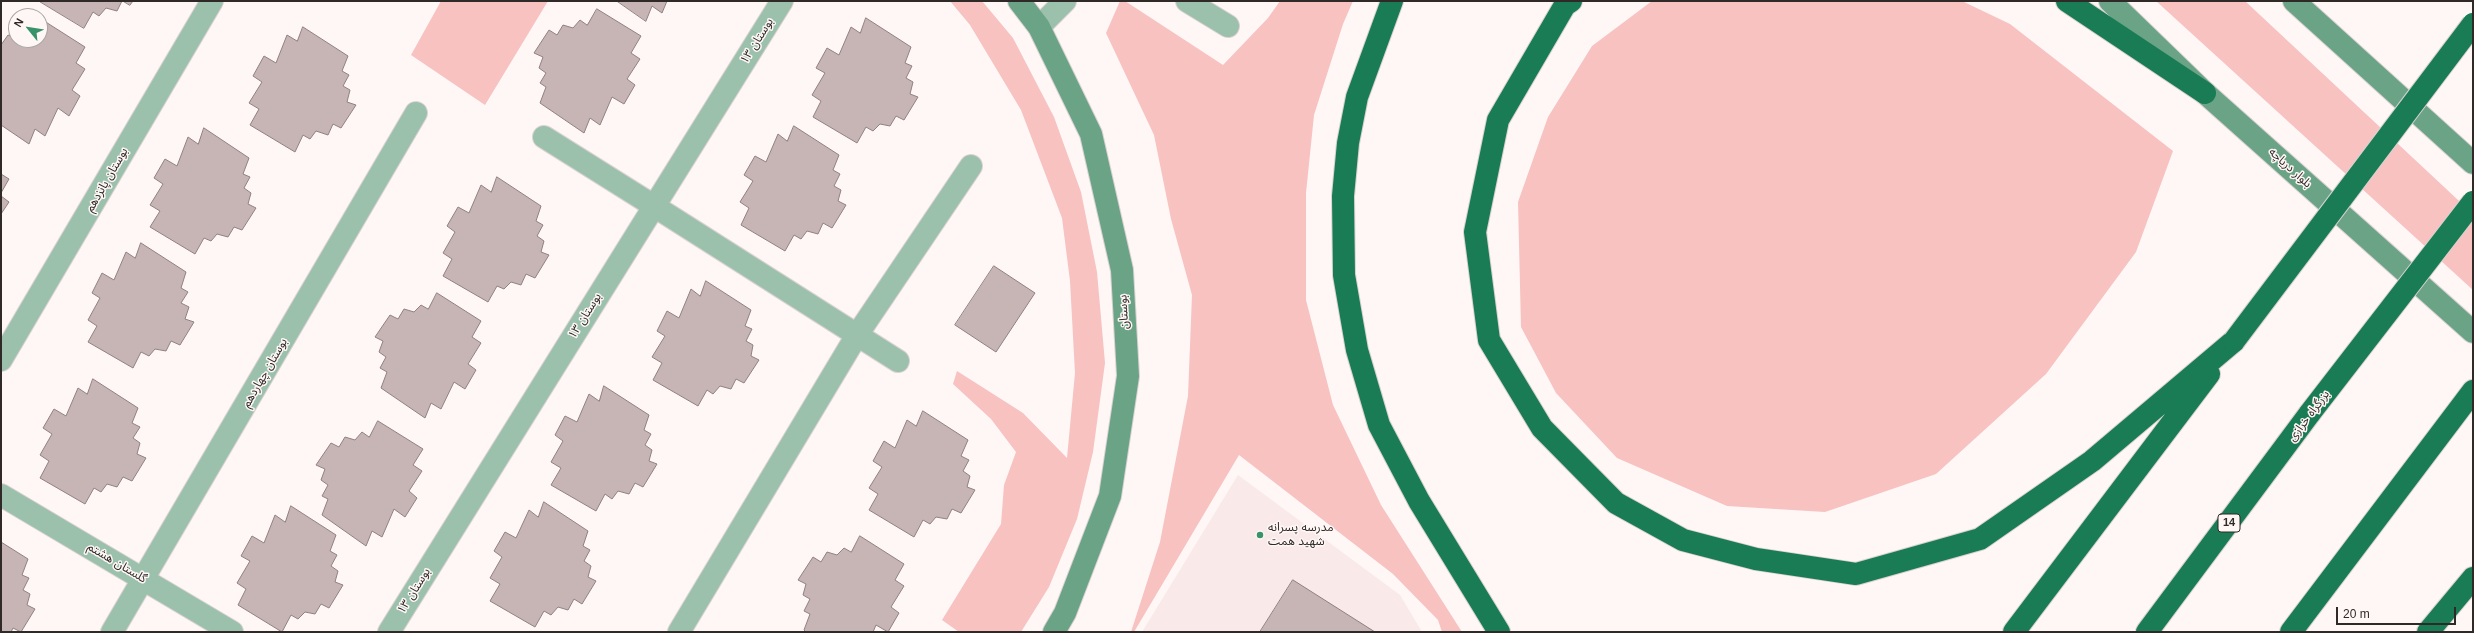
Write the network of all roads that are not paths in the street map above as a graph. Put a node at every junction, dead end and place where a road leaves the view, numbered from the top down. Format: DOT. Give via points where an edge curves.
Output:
graph roads {
  1 [pos="212,1"];
  2 [pos="782,1"];
  3 [pos="1019,1"];
  4 [pos="1066,1"];
  5 [pos="1187,1"];
  6 [pos="1392,1"];
  7 [pos="1571,1"];
  8 [pos="2067,1"];
  9 [pos="2110,1"];
  10 [pos="2294,1"];
  11 [pos="2473,24"];
  12 [pos="1228,26"];
  13 [pos="1039,27"];
  14 [pos="2205,93"];
  15 [pos="416,113"];
  16 [pos="544,137"];
  17 [pos="2473,163"];
  18 [pos="971,166"];
  19 [pos="2473,202"];
  20 [pos="654,206"];
  21 [pos="2473,332"];
  22 [pos="857,335"];
  23 [pos="2234,341"];
  24 [pos="1,360"];
  25 [pos="898,361"];
  26 [pos="2473,391"];
  27 [pos="1,495"];
  28 [pos="2473,578"];
  29 [pos="144,579"];
  30 [pos="2473,588"];
  31 [pos="112,632"];
  32 [pos="232,632"];
  33 [pos="389,632"];
  34 [pos="679,632"];
  35 [pos="1054,632"];
  36 [pos="1499,632"];
  37 [pos="2014,632"];
  38 [pos="2147,632"];
  39 [pos="2291,632"];
  40 [pos="2428,632"];
  41 [pos="2448,632"];
  1 -- 24 [label="street, بوستان پانزدهم"];
  2 -- 20 [label="street, بوستان ۱۳"];
  3 -- 13 [label="main road, بوستان"];
  4 -- 13 [label="street"];
  5 -- 12 [label="street"];
  6 -- 36 [label="highway" via="1357,97 1348,143 1343,196 1344,275 1356,342 1379,425 1419,501"];
  7 -- 23 [label="highway" via="1565,5 1498,120 1475,232 1489,340 1542,428 1616,503 1683,540 1756,559 1856,574 1980,539 2092,461"];
  8 -- 14 [label="highway"];
  9 -- 14 [label="main road, بلوار دریاچه"];
  10 -- 17 [label="main road"];
  11 -- 23 [label="highway, bridge"];
  13 -- 35 [label="main road, بوستان" via="1091,134 1122,270 1128,376 1110,496 1065,613"];
  14 -- 21 [label="main road, بلوار دریاچه"];
  15 -- 29 [label="street, بوستان چهاردهم"];
  16 -- 20 [label="street"];
  18 -- 22 [label="street"];
  19 -- 38 [label="highway, بزرگراه خرازی / 14, bridge" via="2310,413"];
  20 -- 22 [label="street"];
  20 -- 33 [label="street, بوستان ۱۳"];
  22 -- 25 [label="street"];
  22 -- 34 [label="street"];
  23 -- 37 [label="highway"];
  26 -- 39 [label="highway"];
  27 -- 29 [label="street, گلستان هشتم"];
  28 -- 40 [label="highway"];
  29 -- 31 [label="street, بوستان چهاردهم"];
  29 -- 32 [label="street, گلستان هشتم"];
  30 -- 41 [label="highway"];
}
